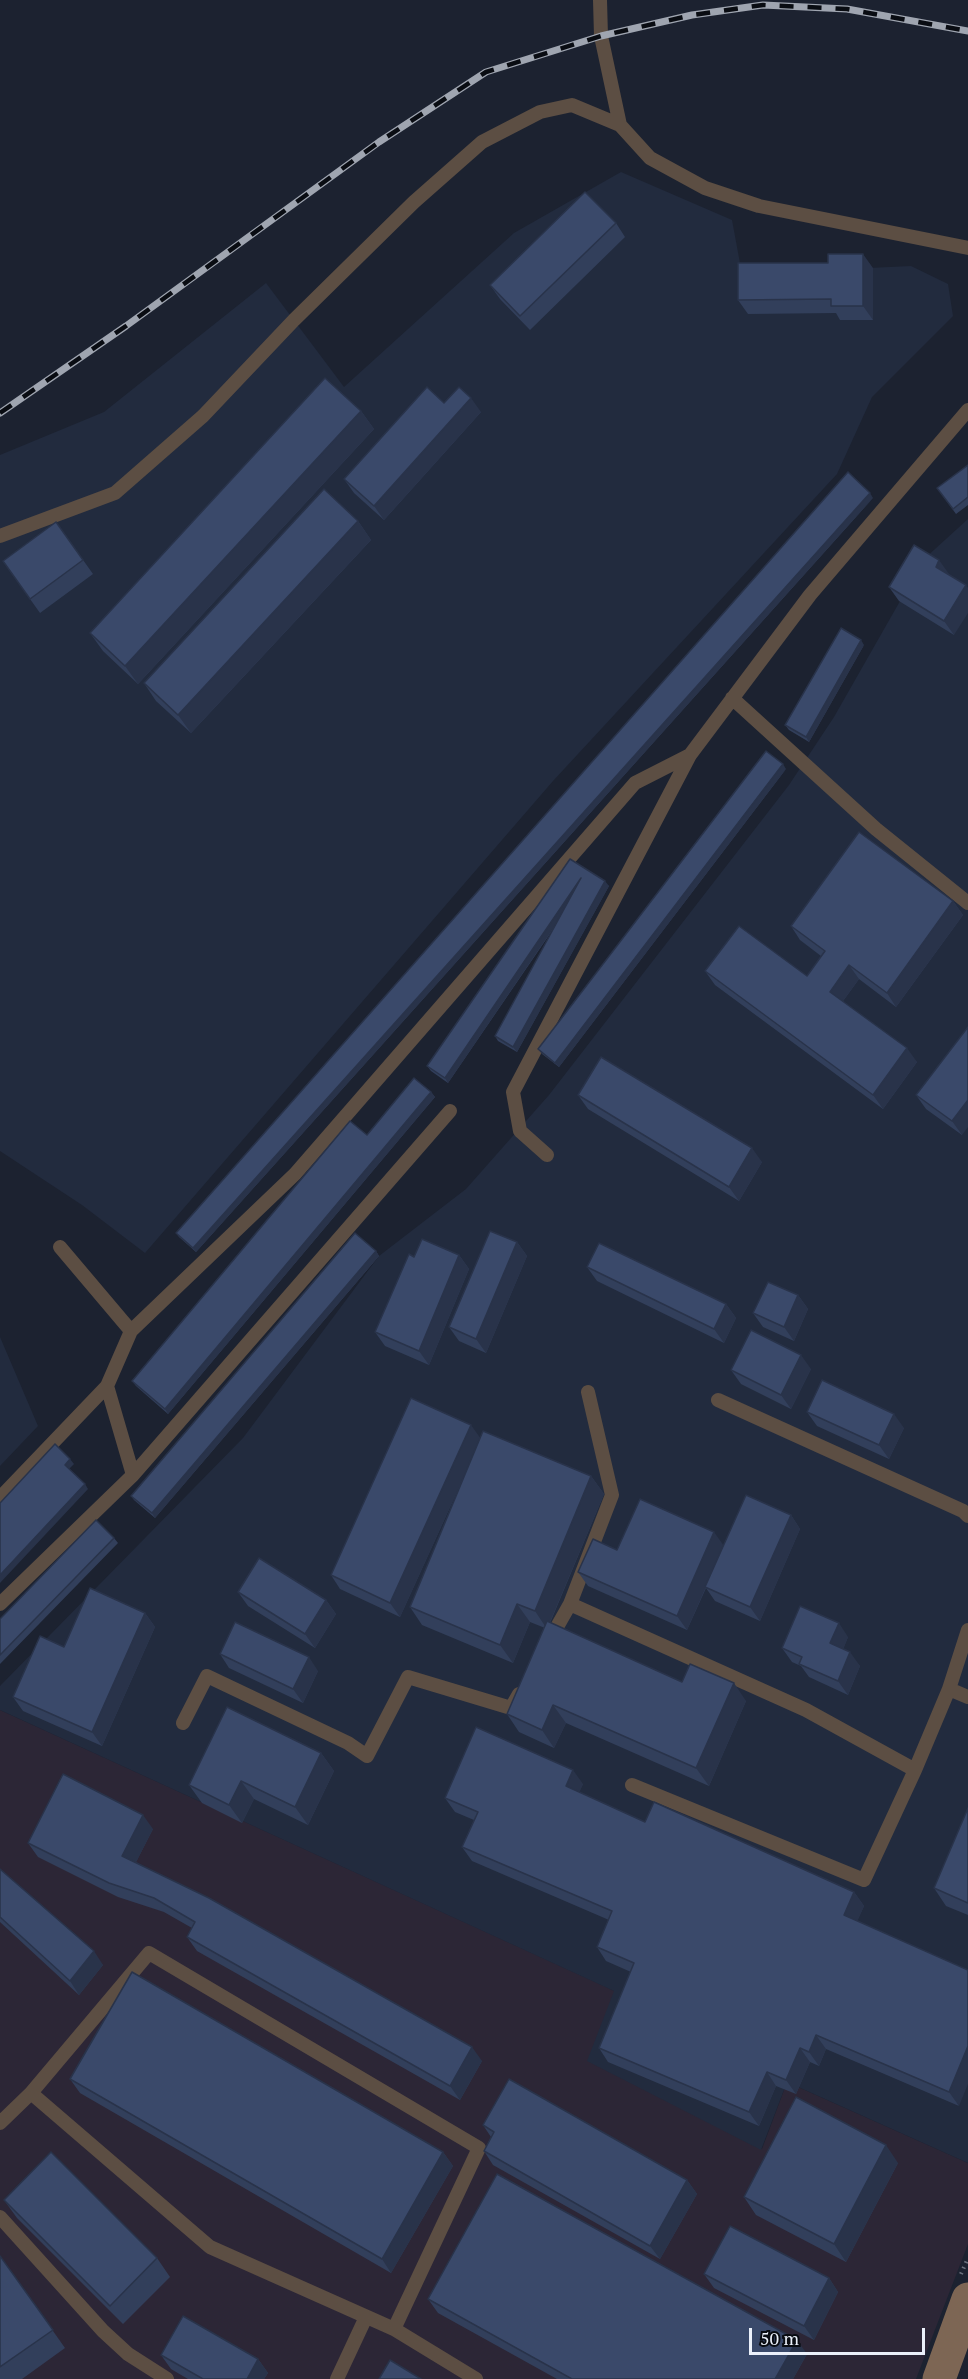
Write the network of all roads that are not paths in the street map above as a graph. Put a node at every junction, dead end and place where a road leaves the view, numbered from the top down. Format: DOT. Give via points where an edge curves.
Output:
graph roads {
  1 [pos="600,0"];
  2 [pos="620,125"];
  3 [pos="968,248"];
  4 [pos="968,410"];
  5 [pos="0,536"];
  6 [pos="732,698"];
  7 [pos="690,755"];
  8 [pos="968,903"];
  9 [pos="450,1111"];
  10 [pos="547,1155"];
  11 [pos="60,1247"];
  12 [pos="131,1331"];
  13 [pos="107,1386"];
  14 [pos="588,1392"];
  15 [pos="718,1400"];
  16 [pos="133,1475"];
  17 [pos="0,1498"];
  18 [pos="968,1516"];
  19 [pos="0,1604"];
  20 [pos="570,1604"];
  21 [pos="968,1630"];
  22 [pos="541,1656"];
  23 [pos="529,1676"];
  24 [pos="949,1689"];
  25 [pos="968,1697"];
  26 [pos="183,1723"];
  27 [pos="915,1770"];
  28 [pos="632,1785"];
  29 [pos="31,2093"];
  30 [pos="0,2123"];
  31 [pos="0,2217"];
  32 [pos="968,2299"];
  33 [pos="366,2317"];
  34 [pos="394,2329"];
  35 [pos="167,2379"];
  36 [pos="337,2379"];
  37 [pos="476,2379"];
  38 [pos="939,2379"];
  1 -- 2 [label="lane" via="602,36"];
  2 -- 3 [label="lane" via="650,158 705,188 759,206"];
  2 -- 5 [label="lane" via="572,105 540,112 482,141 414,202 202,416 115,493"];
  4 -- 6 [label="lane" via="810,595"];
  6 -- 7 [label="lane"];
  6 -- 8 [label="lane" via="876,829"];
  7 -- 10 [label="lane" via="513,1092 520,1131"];
  7 -- 12 [label="lane" via="635,783 295,1174"];
  9 -- 16 [label="lane"];
  11 -- 12 [label="lane"];
  12 -- 13 [label="lane"];
  13 -- 16 [label="lane"];
  13 -- 17 [label="lane"];
  14 -- 20 [label="lane" via="612,1495"];
  15 -- 18 [label="lane"];
  16 -- 19 [label="lane"];
  20 -- 22 [label="lane"];
  20 -- 27 [label="lane" via="806,1710"];
  21 -- 24 [label="lane"];
  23 -- 26 [label="lane" via="511,1708 408,1677 367,1756 348,1743 207,1676"];
  24 -- 25 [label="lane"];
  24 -- 27 [label="lane"];
  27 -- 28 [label="lane" via="864,1880"];
  29 -- 30 [label="lane"];
  29 -- 33 [label="lane" via="210,2247"];
  29 -- 34 [label="lane" via="149,1953 479,2148"];
  31 -- 35 [label="lane" via="103,2331 128,2354"];
  32 -- 38 [label="main road"];
  33 -- 34 [label="lane"];
  33 -- 36 [label="lane"];
  34 -- 37 [label="lane"];
}
